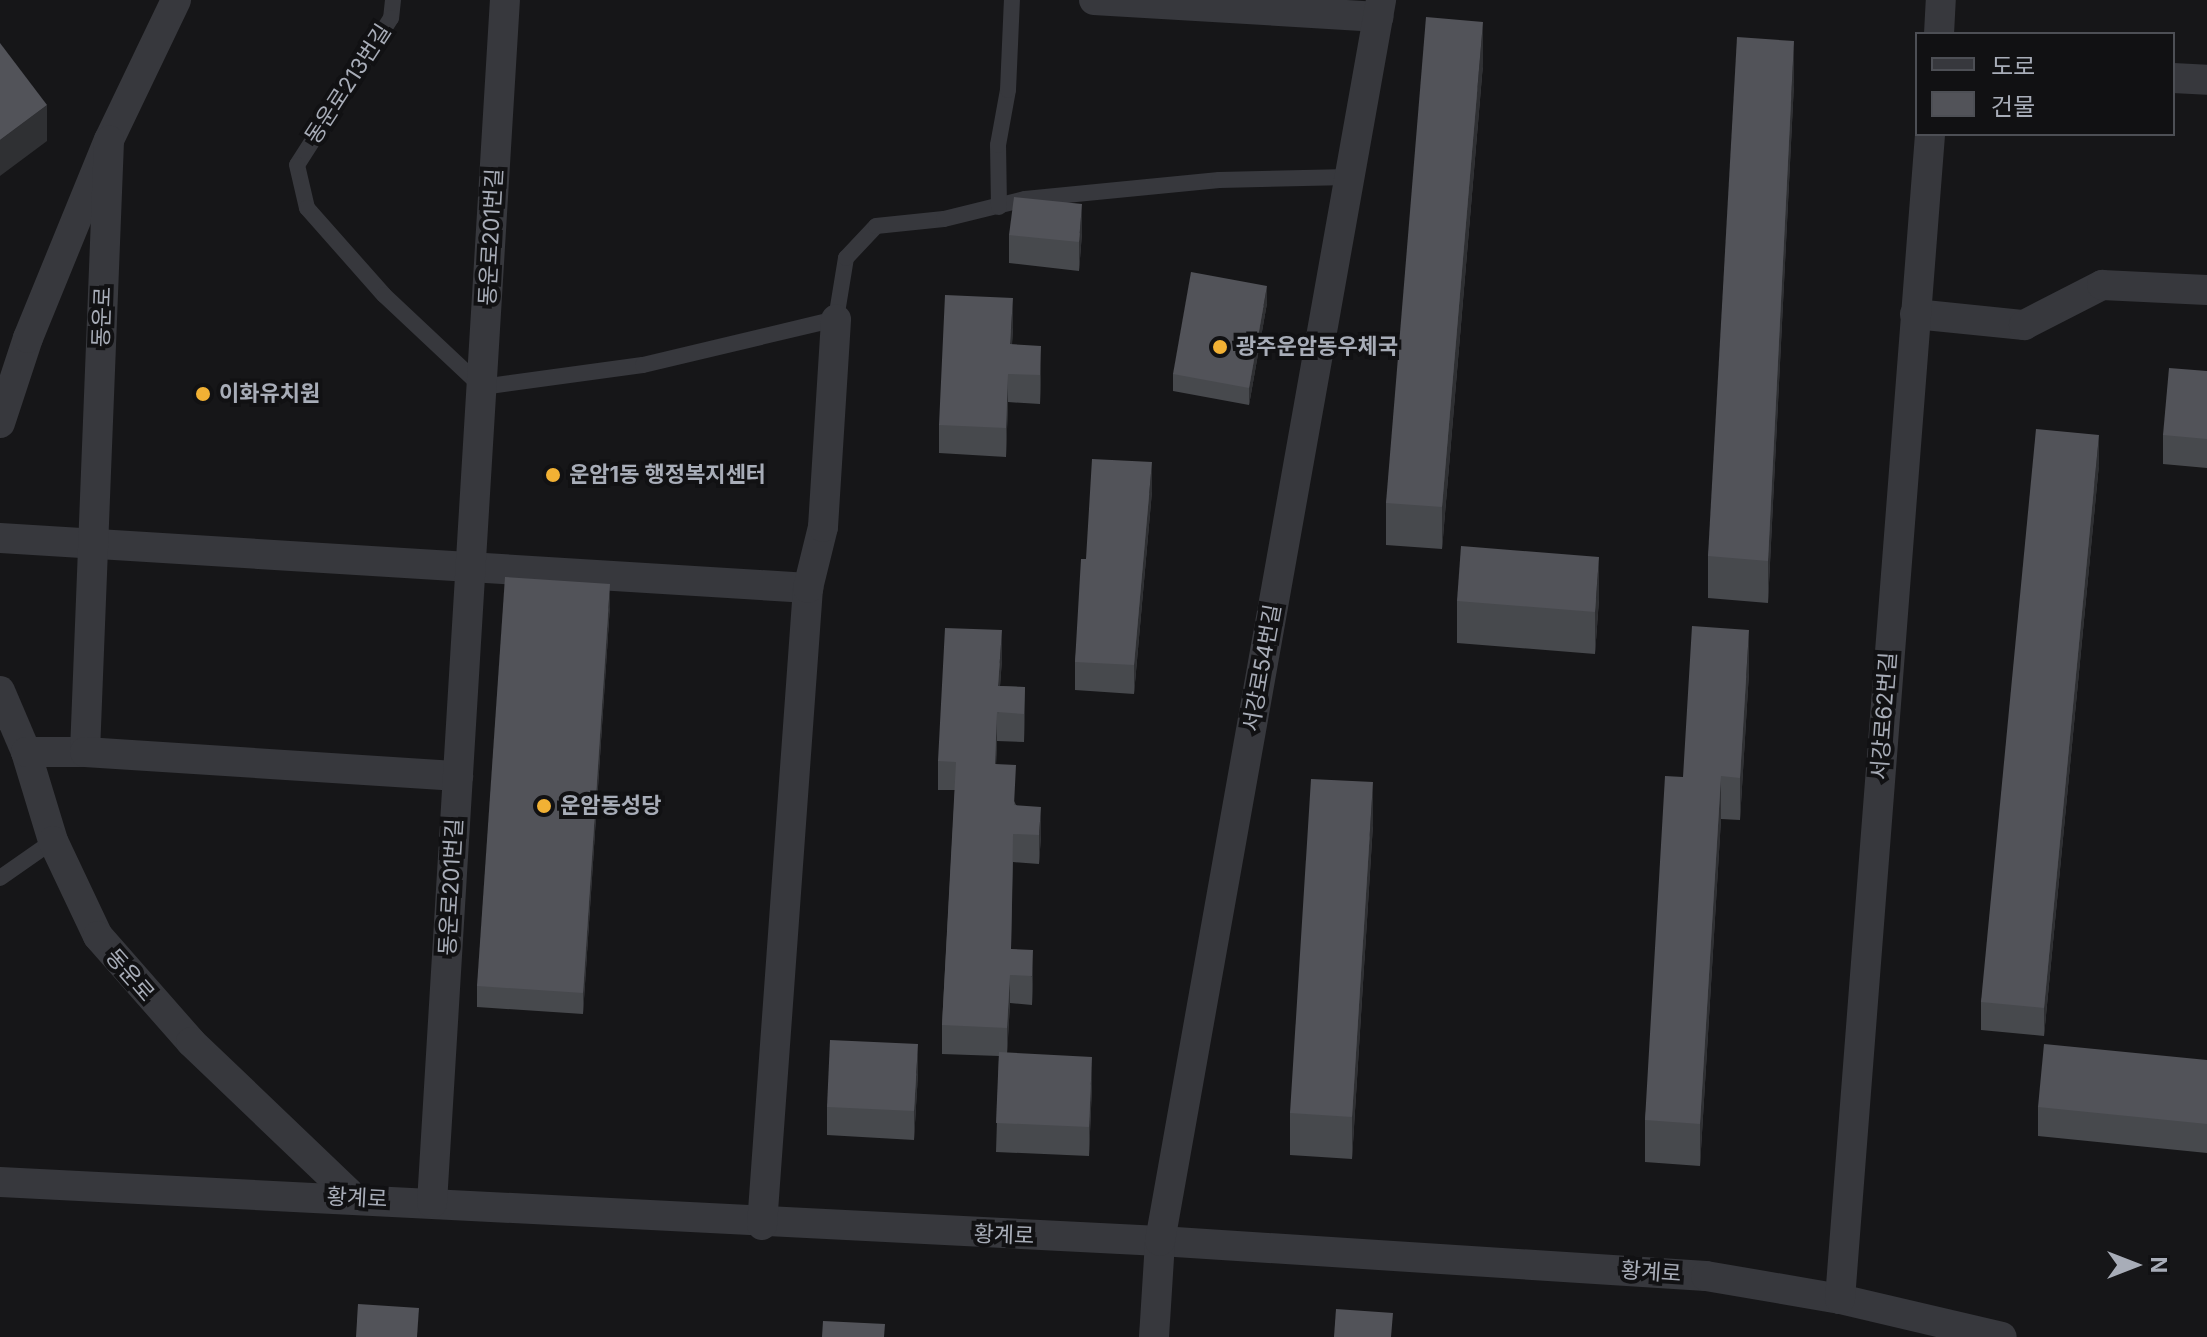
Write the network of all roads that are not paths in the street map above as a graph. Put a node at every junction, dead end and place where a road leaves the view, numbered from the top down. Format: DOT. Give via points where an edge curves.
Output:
graph roads {
  1 [pos="176,0"];
  2 [pos="393,0"];
  3 [pos="505,0"];
  4 [pos="1012,0"];
  5 [pos="1094,0"];
  6 [pos="1941,0"];
  7 [pos="1379,9"];
  8 [pos="1939,32"];
  9 [pos="2175,78"];
  10 [pos="2207,80"];
  11 [pos="1930,136"];
  12 [pos="109,140"];
  13 [pos="1349,177"];
  14 [pos="999,207"];
  15 [pos="2207,290"];
  16 [pos="1915,314"];
  17 [pos="836,319"];
  18 [pos="482,387"];
  19 [pos="0,423"];
  20 [pos="0,538"];
  21 [pos="93,543"];
  22 [pos="470,570"];
  23 [pos="808,588"];
  24 [pos="0,691"];
  25 [pos="26,752"];
  26 [pos="85,752"];
  27 [pos="458,776"];
  28 [pos="53,841"];
  29 [pos="0,878"];
  30 [pos="0,1182"];
  31 [pos="353,1197"];
  32 [pos="432,1203"];
  33 [pos="762,1225"];
  34 [pos="1160,1241"];
  35 [pos="1840,1299"];
  36 [pos="1154,1337"];
  37 [pos="2002,1337"];
  1 -- 12 [label="street, 동운로"];
  2 -- 18 [label="lane, 동운로213번길" via="391,18 297,165 307,208 384,295"];
  3 -- 18 [label="street, 동운로201번길"];
  4 -- 14 [label="lane" via="1009,78 998,145"];
  5 -- 7 [label="street"];
  6 -- 8 [label="street"];
  7 -- 13 [label="street, 서강로54번길"];
  9 -- 10 [label="street"];
  11 -- 16 [label="street, 서강로62번길"];
  12 -- 19 [label="street, 동운로" via="28,338"];
  12 -- 21 [label="street, 동운로"];
  13 -- 14 [label="lane" via="1219,180 1025,199"];
  13 -- 34 [label="street, 서강로54번길"];
  14 -- 17 [label="lane" via="866,231 846,258"];
  15 -- 16 [label="street" via="2102,285 2024,325"];
  16 -- 35 [label="street, 서강로62번길"];
  17 -- 18 [label="lane" via="643,365"];
  17 -- 23 [label="street" via="823,527"];
  18 -- 22 [label="street, 동운로201번길"];
  20 -- 21 [label="street"];
  21 -- 22 [label="street"];
  21 -- 26 [label="street, 동운로"];
  22 -- 23 [label="street"];
  22 -- 27 [label="street, 동운로201번길"];
  23 -- 33 [label="street"];
  24 -- 25 [label="street, 동운로"];
  25 -- 26 [label="street"];
  25 -- 28 [label="street, 동운로"];
  26 -- 27 [label="street"];
  27 -- 32 [label="street, 동운로201번길"];
  28 -- 29 [label="lane"];
  28 -- 31 [label="street, 동운로" via="77,899 116,962"];
  30 -- 31 [label="street, 황계로"];
  31 -- 32 [label="street, 황계로"];
  32 -- 33 [label="street, 황계로"];
  33 -- 34 [label="street, 황계로"];
  34 -- 35 [label="street, 황계로" via="1706,1276"];
  34 -- 36 [label="street, 서강로54번길"];
  35 -- 37 [label="street, 황계로"];
}
